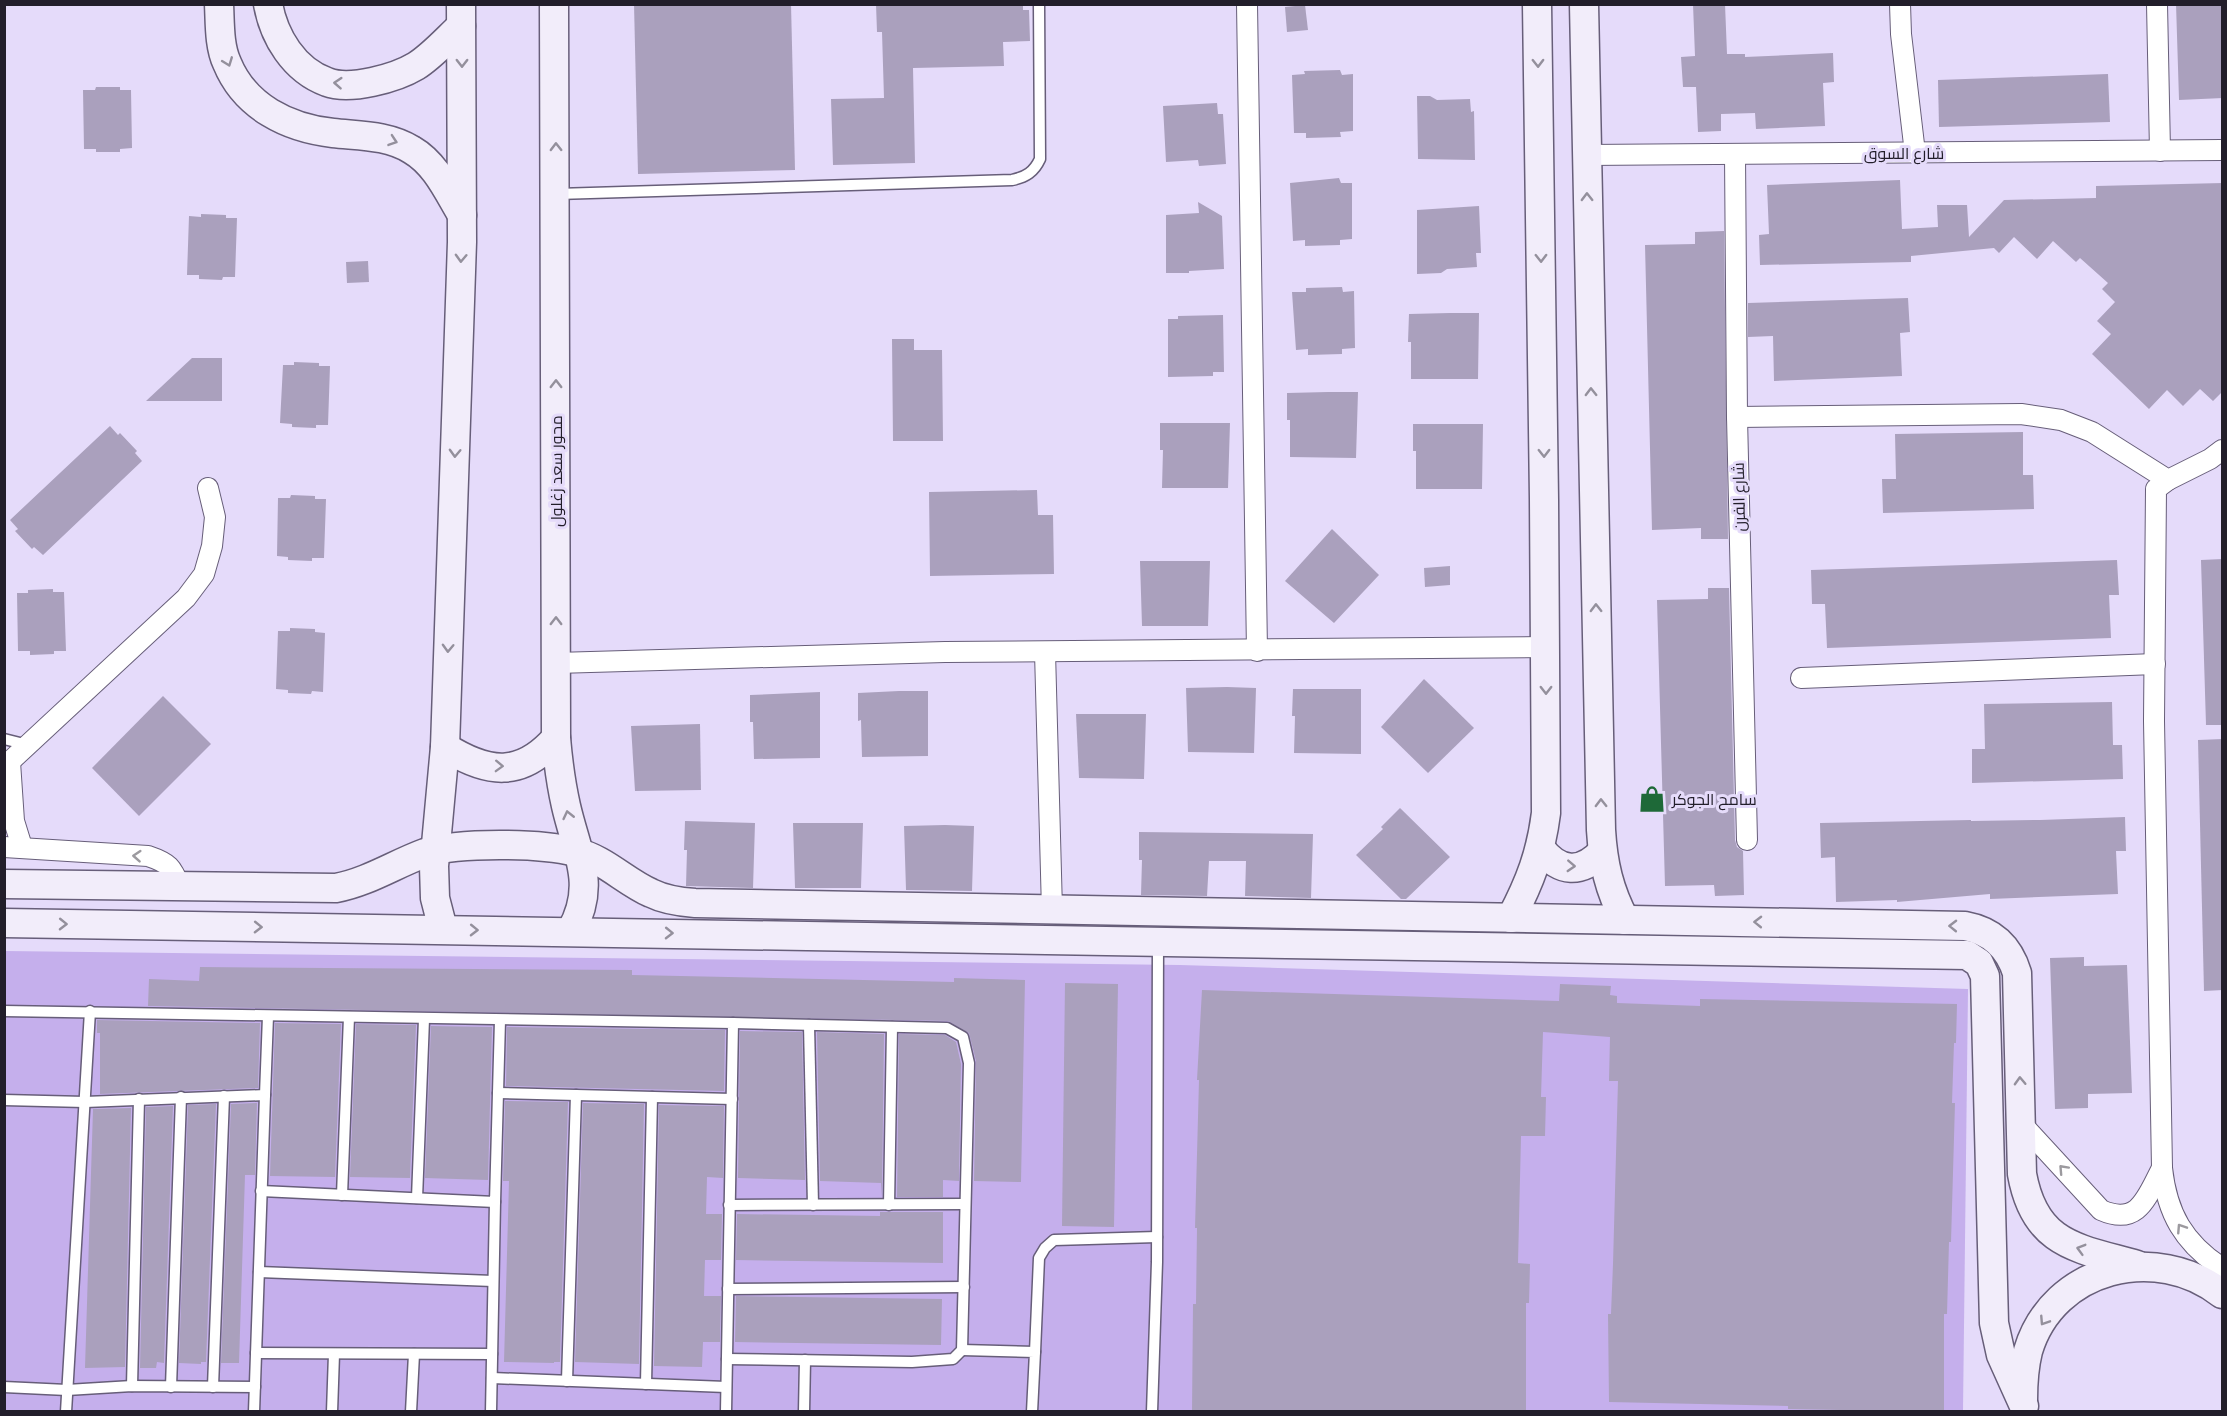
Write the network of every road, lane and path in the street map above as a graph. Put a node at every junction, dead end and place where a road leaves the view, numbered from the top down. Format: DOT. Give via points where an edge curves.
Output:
graph roads {
  1 [pos="219,4"];
  2 [pos="268,4"];
  3 [pos="554,4"];
  4 [pos="1039,4"];
  5 [pos="1247,4"];
  6 [pos="1537,4"];
  7 [pos="1584,4"];
  8 [pos="1900,4"];
  9 [pos="2157,4"];
  10 [pos="461,15"];
  11 [pos="2223,150"];
  12 [pos="2160,151"];
  13 [pos="1915,153"];
  14 [pos="1735,154"];
  15 [pos="1586,155"];
  16 [pos="556,194"];
  17 [pos="462,216"];
  18 [pos="1737,417"];
  19 [pos="2223,450"];
  20 [pos="2168,480"];
  21 [pos="208,488"];
  22 [pos="1546,647"];
  23 [pos="1257,651"];
  24 [pos="1045,652"];
  25 [pos="556,663"];
  26 [pos="2155,664"];
  27 [pos="1801,678"];
  28 [pos="556,738"];
  29 [pos="4,739"];
  30 [pos="29,745"];
  31 [pos="445,747"];
  32 [pos="7,765"];
  33 [pos="1747,840"];
  34 [pos="13,847"];
  35 [pos="1541,849"];
  36 [pos="436,850"];
  37 [pos="578,852"];
  38 [pos="1602,852"];
  39 [pos="4,884"];
  40 [pos="180,886"];
  41 [pos="1052,910"];
  42 [pos="1511,918"];
  43 [pos="1625,920"];
  44 [pos="4,923"];
  45 [pos="443,929"];
  46 [pos="571,931"];
  47 [pos="1158,941"];
  48 [pos="4,1011"];
  49 [pos="90,1011"];
  50 [pos="268,1016"];
  51 [pos="349,1017"];
  52 [pos="424,1019"];
  53 [pos="500,1020"];
  54 [pos="733,1023"];
  55 [pos="809,1025"];
  56 [pos="892,1027"];
  57 [pos="498,1093"];
  58 [pos="265,1095"];
  59 [pos="576,1095"];
  60 [pos="224,1096"];
  61 [pos="181,1097"];
  62 [pos="652,1097"];
  63 [pos="139,1099"];
  64 [pos="4,1100"];
  65 [pos="732,1100"];
  66 [pos="85,1102"];
  67 [pos="2021,1123"];
  68 [pos="2162,1168"];
  69 [pos="261,1191"];
  70 [pos="342,1195"];
  71 [pos="417,1198"];
  72 [pos="495,1202"];
  73 [pos="965,1204"];
  74 [pos="729,1205"];
  75 [pos="813,1205"];
  76 [pos="889,1205"];
  77 [pos="1157,1237"];
  78 [pos="2137,1265"];
  79 [pos="2223,1268"];
  80 [pos="259,1272"];
  81 [pos="2189,1274"];
  82 [pos="2223,1274"];
  83 [pos="493,1281"];
  84 [pos="964,1287"];
  85 [pos="728,1289"];
  86 [pos="2223,1294"];
  87 [pos="962,1350"];
  88 [pos="1035,1352"];
  89 [pos="256,1353"];
  90 [pos="334,1354"];
  91 [pos="414,1354"];
  92 [pos="492,1354"];
  93 [pos="727,1359"];
  94 [pos="805,1360"];
  95 [pos="492,1378"];
  96 [pos="567,1381"];
  97 [pos="646,1384"];
  98 [pos="132,1386"];
  99 [pos="4,1387"];
  100 [pos="171,1387"];
  101 [pos="213,1387"];
  102 [pos="255,1387"];
  103 [pos="726,1387"];
  104 [pos="67,1390"];
  105 [pos="2024,1408"];
  106 [pos="66,1412"];
  107 [pos="254,1412"];
  108 [pos="332,1412"];
  109 [pos="411,1412"];
  110 [pos="492,1412"];
  111 [pos="726,1412"];
  112 [pos="804,1412"];
  113 [pos="1032,1412"];
  114 [pos="1152,1412"];
  1 -- 17 [label="main road, one-way" via="226,62 252,101 299,125 331,133 383,138 414,151 437,174"];
  10 -- 2 [label="main road, one-way" via="417,65 392,77 361,84 329,83 304,70 280,42"];
  16 -- 3 [label="main road, محور سعد زغلول, one-way"];
  4 -- 16 [label="lane" via="1040,159 1036,168 1021,178"];
  5 -- 23 [label="street"];
  6 -- 22 [label="main road, one-way"];
  7 -- 15 [label="main road"];
  8 -- 13 [label="street"];
  9 -- 12 [label="street"];
  10 -- 17 [label="main road, one-way"];
  11 -- 12 [label="street, شارع السوق"];
  12 -- 13 [label="street, شارع السوق"];
  13 -- 14 [label="street, شارع السوق"];
  14 -- 15 [label="street, شارع السوق"];
  14 -- 18 [label="street, شارع الفرن"];
  38 -- 15 [label="main road, one-way"];
  25 -- 16 [label="main road, محور سعد زغلول, one-way"];
  17 -- 31 [label="main road, one-way"];
  18 -- 20 [label="street" via="2021,414 2061,420 2092,432"];
  18 -- 33 [label="street, شارع الفرن"];
  19 -- 20 [label="street"];
  20 -- 26 [label="street" via="2156,489"];
  21 -- 30 [label="street" via="215,517 204,574 186,598"];
  22 -- 23 [label="street"];
  22 -- 35 [label="main road, one-way" via="1546,813"];
  23 -- 24 [label="street"];
  24 -- 25 [label="street"];
  24 -- 41 [label="street"];
  25 -- 28 [label="main road, محور سعد زغلول"];
  26 -- 27 [label="street"];
  26 -- 68 [label="street"];
  31 -- 28 [label="main road, one-way" via="461,757 501,768 523,764 542,754"];
  37 -- 28 [label="main road, محور سعد زغلول, one-way" via="564,796"];
  29 -- 30 [label="lane"];
  30 -- 32 [label="street"];
  31 -- 36 [label="main road"];
  32 -- 34 [label="street"];
  40 -- 34 [label="street, one-way" via="173,870 148,856"];
  35 -- 38 [label="main road, one-way" via="1559,866 1570,868 1593,862"];
  35 -- 42 [label="main road"];
  36 -- 37 [label="main road" via="543,846"];
  36 -- 40 [label="main road" via="366,880 336,888"];
  36 -- 45 [label="main road" via="434,890"];
  37 -- 41 [label="main road" via="615,869 649,892 680,902"];
  37 -- 46 [label="main road, محور سعد زغلول" via="585,884 579,917"];
  38 -- 43 [label="main road" via="1610,887"];
  39 -- 40 [label="main road"];
  41 -- 42 [label="main road"];
  42 -- 43 [label="main road"];
  67 -- 43 [label="main road, one-way" via="2017,973 2008,952 1992,935 1965,926"];
  44 -- 45 [label="main road, one-way"];
  45 -- 46 [label="main road, one-way"];
  46 -- 47 [label="main road, one-way"];
  47 -- 77 [label="lane"];
  47 -- 105 [label="main road" via="1960,954 1973,958 1984,976 1994,1323 2001,1355"];
  48 -- 49 [label="lane"];
  49 -- 50 [label="lane"];
  49 -- 66 [label="lane"];
  50 -- 51 [label="lane"];
  50 -- 58 [label="lane"];
  51 -- 52 [label="lane"];
  51 -- 70 [label="lane"];
  52 -- 53 [label="lane"];
  52 -- 71 [label="lane"];
  53 -- 54 [label="lane"];
  53 -- 57 [label="lane"];
  54 -- 55 [label="lane"];
  54 -- 65 [label="lane"];
  55 -- 56 [label="lane"];
  55 -- 75 [label="lane"];
  56 -- 73 [label="lane" via="947,1029 963,1037 969,1063"];
  56 -- 76 [label="lane"];
  57 -- 59 [label="lane"];
  57 -- 72 [label="lane"];
  58 -- 60 [label="lane"];
  58 -- 69 [label="lane"];
  59 -- 62 [label="lane"];
  59 -- 96 [label="lane"];
  60 -- 61 [label="lane"];
  60 -- 101 [label="lane"];
  61 -- 63 [label="lane"];
  61 -- 100 [label="lane"];
  62 -- 65 [label="lane"];
  62 -- 97 [label="lane"];
  63 -- 66 [label="lane"];
  63 -- 98 [label="lane"];
  64 -- 66 [label="lane"];
  65 -- 74 [label="lane"];
  66 -- 104 [label="lane"];
  68 -- 67 [label="street, one-way" via="2142,1205 2122,1216 2111,1215 2101,1210"];
  78 -- 67 [label="main road, one-way" via="2067,1245 2045,1227 2025,1188"];
  79 -- 68 [label="street, one-way" via="2193,1245 2181,1229 2170,1210"];
  69 -- 70 [label="lane"];
  69 -- 80 [label="lane"];
  70 -- 71 [label="lane"];
  71 -- 72 [label="lane"];
  72 -- 83 [label="lane"];
  73 -- 76 [label="lane"];
  73 -- 84 [label="lane"];
  74 -- 75 [label="lane"];
  74 -- 85 [label="lane"];
  75 -- 76 [label="lane"];
  77 -- 88 [label="lane" via="1054,1240 1045,1248 1039,1258"];
  77 -- 114 [label="lane"];
  78 -- 81 [label="main road"];
  78 -- 105 [label="main road, one-way" via="2086,1280 2061,1298 2042,1322 2029,1349 2023,1379"];
  80 -- 83 [label="lane"];
  80 -- 89 [label="lane"];
  81 -- 82 [label="main road"];
  81 -- 86 [label="main road"];
  83 -- 92 [label="lane"];
  84 -- 85 [label="lane"];
  84 -- 87 [label="lane"];
  85 -- 93 [label="lane"];
  87 -- 88 [label="lane"];
  87 -- 94 [label="lane" via="953,1359 912,1362"];
  88 -- 113 [label="lane"];
  89 -- 90 [label="lane"];
  89 -- 102 [label="lane"];
  90 -- 91 [label="lane"];
  90 -- 108 [label="lane"];
  91 -- 92 [label="lane"];
  91 -- 109 [label="lane"];
  92 -- 95 [label="lane"];
  93 -- 94 [label="lane"];
  93 -- 103 [label="lane"];
  94 -- 112 [label="lane"];
  95 -- 96 [label="lane"];
  95 -- 110 [label="lane"];
  96 -- 97 [label="lane"];
  97 -- 103 [label="lane"];
  98 -- 100 [label="lane"];
  98 -- 104 [label="lane"];
  99 -- 104 [label="lane"];
  100 -- 101 [label="lane"];
  101 -- 102 [label="lane"];
  102 -- 107 [label="lane"];
  103 -- 111 [label="lane"];
  104 -- 106 [label="lane"];
}
